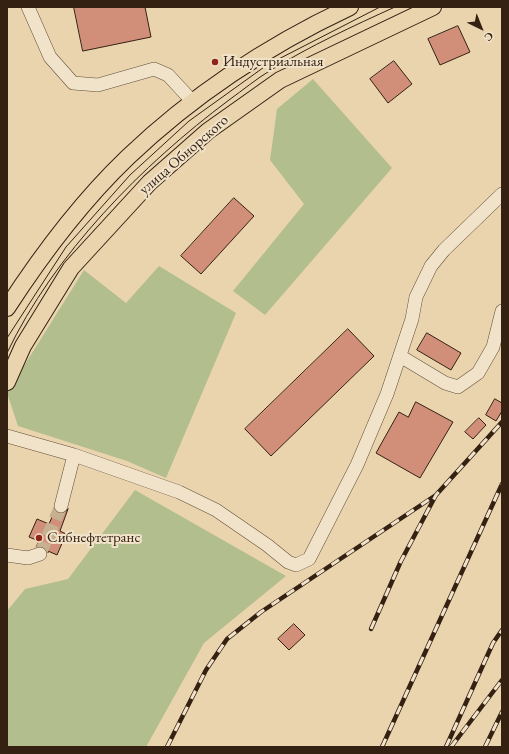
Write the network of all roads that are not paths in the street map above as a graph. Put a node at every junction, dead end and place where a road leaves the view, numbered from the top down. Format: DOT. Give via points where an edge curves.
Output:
graph roads {
  1 [pos="28,7"];
  2 [pos="350,7"];
  3 [pos="433,7"];
  4 [pos="193,102"];
  5 [pos="502,194"];
  6 [pos="7,308"];
  7 [pos="502,311"];
  8 [pos="400,356"];
  9 [pos="7,382"];
  10 [pos="7,436"];
  11 [pos="74,455"];
  12 [pos="61,506"];
  13 [pos="40,554"];
  14 [pos="7,555"];
  1 -- 4 [label="lane" via="50,57 73,83 98,85 154,69 168,74"];
  2 -- 4 [label="main road" via="261,53"];
  3 -- 9 [label="main road, улица Обнорского" via="280,80 208,131 150,182 72,268 23,346"];
  4 -- 6 [label="main road" via="128,157 86,202 37,262"];
  5 -- 8 [label="lane" via="431,266 416,297"];
  7 -- 8 [label="lane" via="493,347 478,373 458,387 445,383"];
  8 -- 11 [label="lane" via="387,394 353,472 310,559 296,565 288,562 216,510 179,492"];
  10 -- 11 [label="lane"];
  11 -- 12 [label="lane"];
  13 -- 14 [label="lane" via="28,558"];
}
